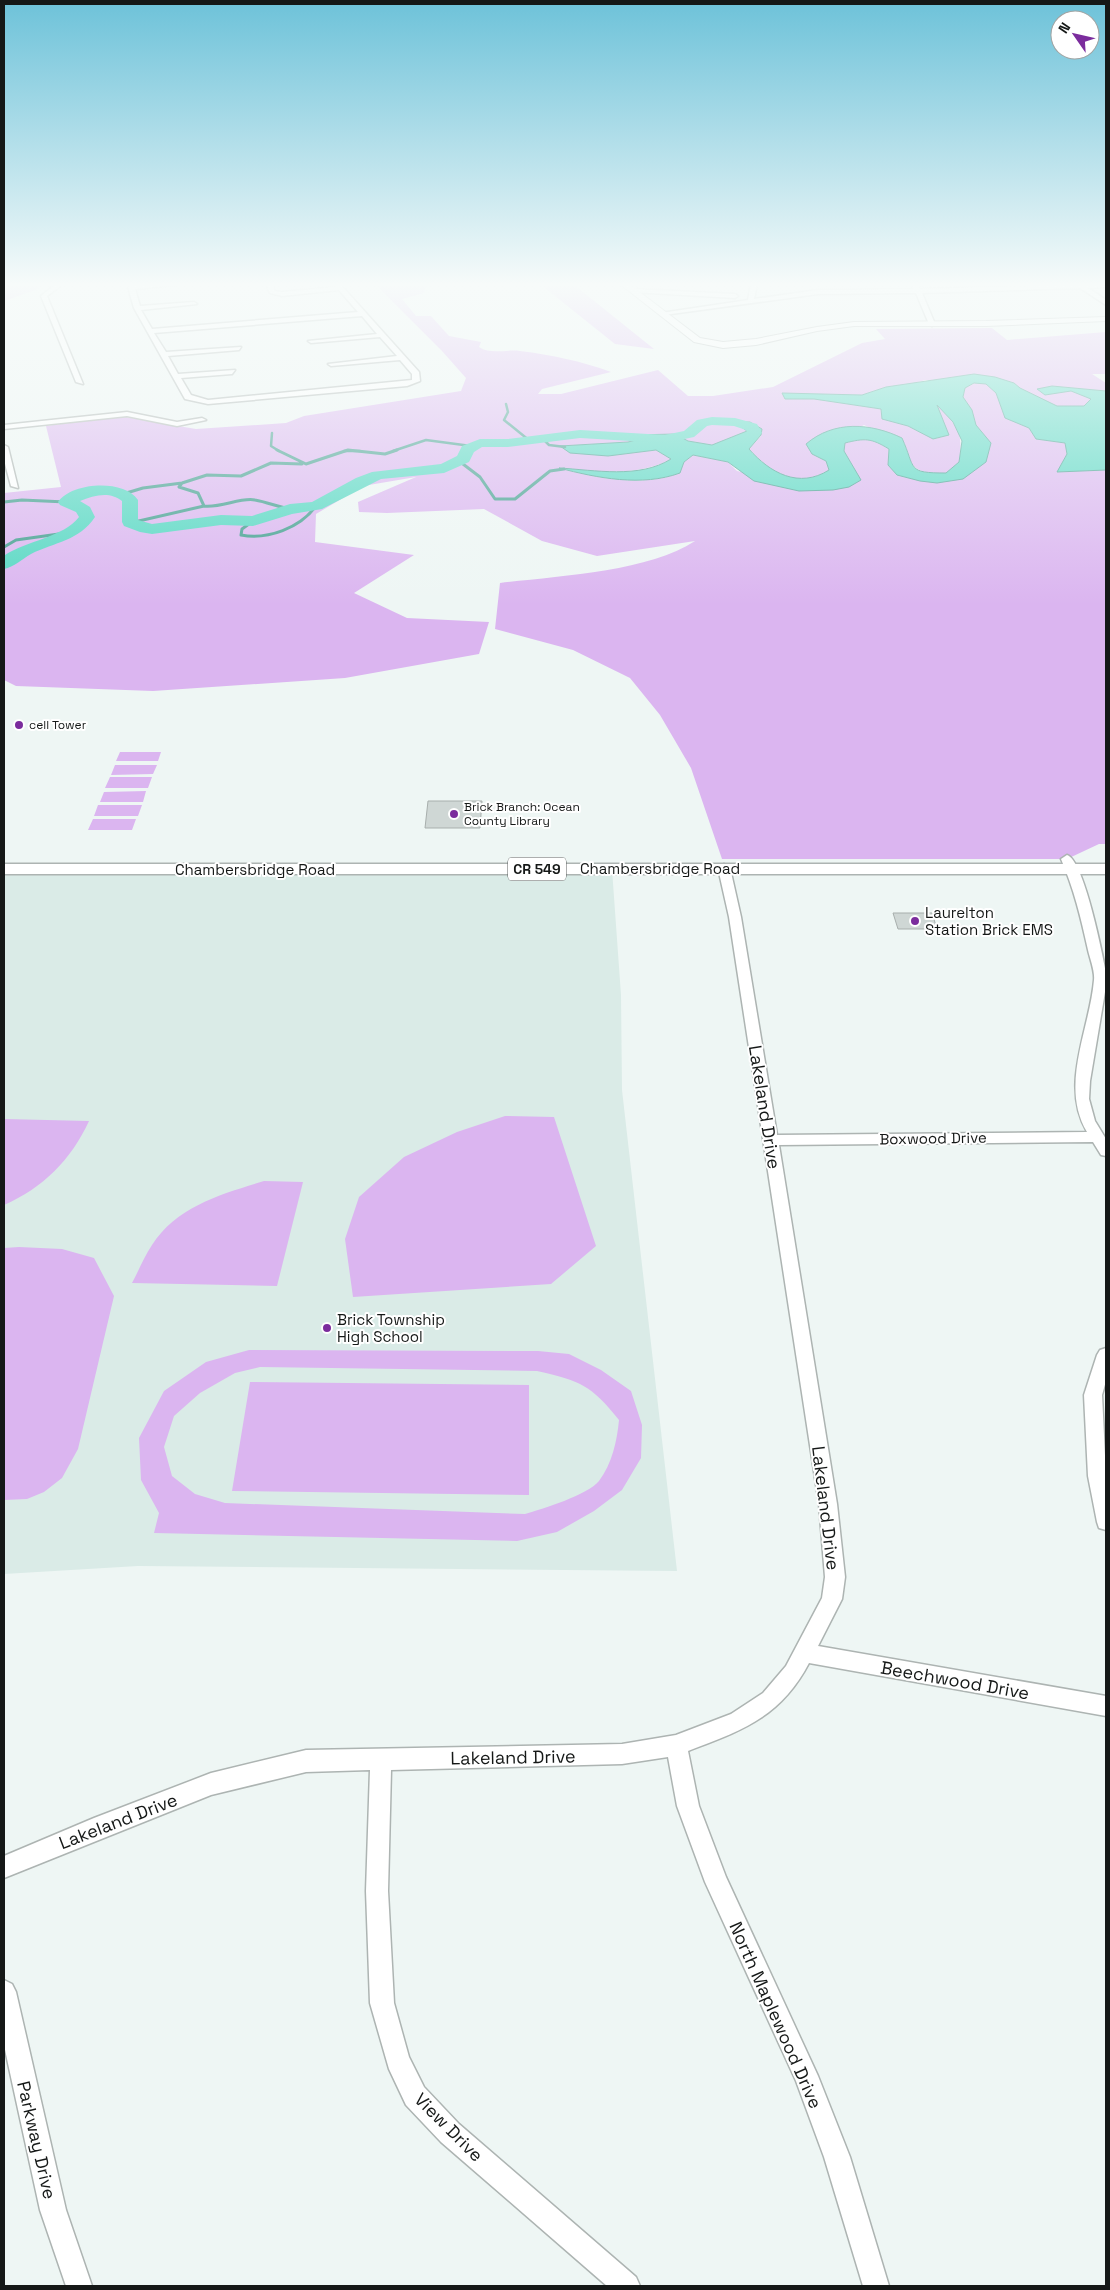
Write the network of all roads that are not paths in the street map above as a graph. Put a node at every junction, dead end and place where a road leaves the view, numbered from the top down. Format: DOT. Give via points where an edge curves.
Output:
graph roads {
  1 [pos="185,391"];
  2 [pos="349,391"];
  3 [pos="202,420"];
  4 [pos="4,427"];
  5 [pos="4,447"];
  6 [pos="15,486"];
  7 [pos="1106,859"];
  8 [pos="4,860"];
  9 [pos="1069,864"];
  10 [pos="724,868"];
  11 [pos="4,869"];
  12 [pos="1106,869"];
  13 [pos="1097,1137"];
  14 [pos="770,1140"];
  15 [pos="1106,1150"];
  16 [pos="1106,1355"];
  17 [pos="1106,1522"];
  18 [pos="804,1653"];
  19 [pos="1106,1706"];
  20 [pos="676,1745"];
  21 [pos="381,1760"];
  22 [pos="4,1867"];
  23 [pos="4,1992"];
  24 [pos="79,2286"];
  25 [pos="627,2286"];
  26 [pos="876,2286"];
  1 -- 2 [label="street" via="188,397 208,402"];
  3 -- 4 [label="street" via="176,424 127,414"];
  5 -- 6 [label="street"];
  7 -- 9 [label="main road, Chambersbridge Road / CR 549"];
  8 -- 9 [label="main road, Chambersbridge Road / CR 549"];
  9 -- 10 [label="main road, Chambersbridge Road / CR 549"];
  9 -- 12 [label="main road, Chambersbridge Road / CR 549"];
  9 -- 13 [label="street" via="1080,888 1101,978 1082,1099"];
  10 -- 11 [label="main road, Chambersbridge Road / CR 549"];
  10 -- 14 [label="street, Lakeland Drive" via="735,917"];
  13 -- 14 [label="street, Boxwood Drive"];
  13 -- 15 [label="street"];
  14 -- 18 [label="street, Lakeland Drive" via="828,1504 835,1577 832,1599"];
  16 -- 17 [label="street" via="1093,1395 1097,1476"];
  18 -- 19 [label="street, Beechwood Drive"];
  18 -- 20 [label="street, Lakeland Drive" via="770,1700 738,1721"];
  20 -- 21 [label="street, Lakeland Drive" via="622,1754"];
  20 -- 26 [label="street, North Maplewood Drive" via="688,1806 700,1840 716,1882 806,2076 837,2157"];
  21 -- 22 [label="street, Lakeland Drive" via="306,1761 211,1784"];
  21 -- 25 [label="street, View Drive" via="377,1892 382,2003 398,2060 414,2096 450,2133"];
  23 -- 24 [label="street, Parkway Drive" via="53,2210"];
}
